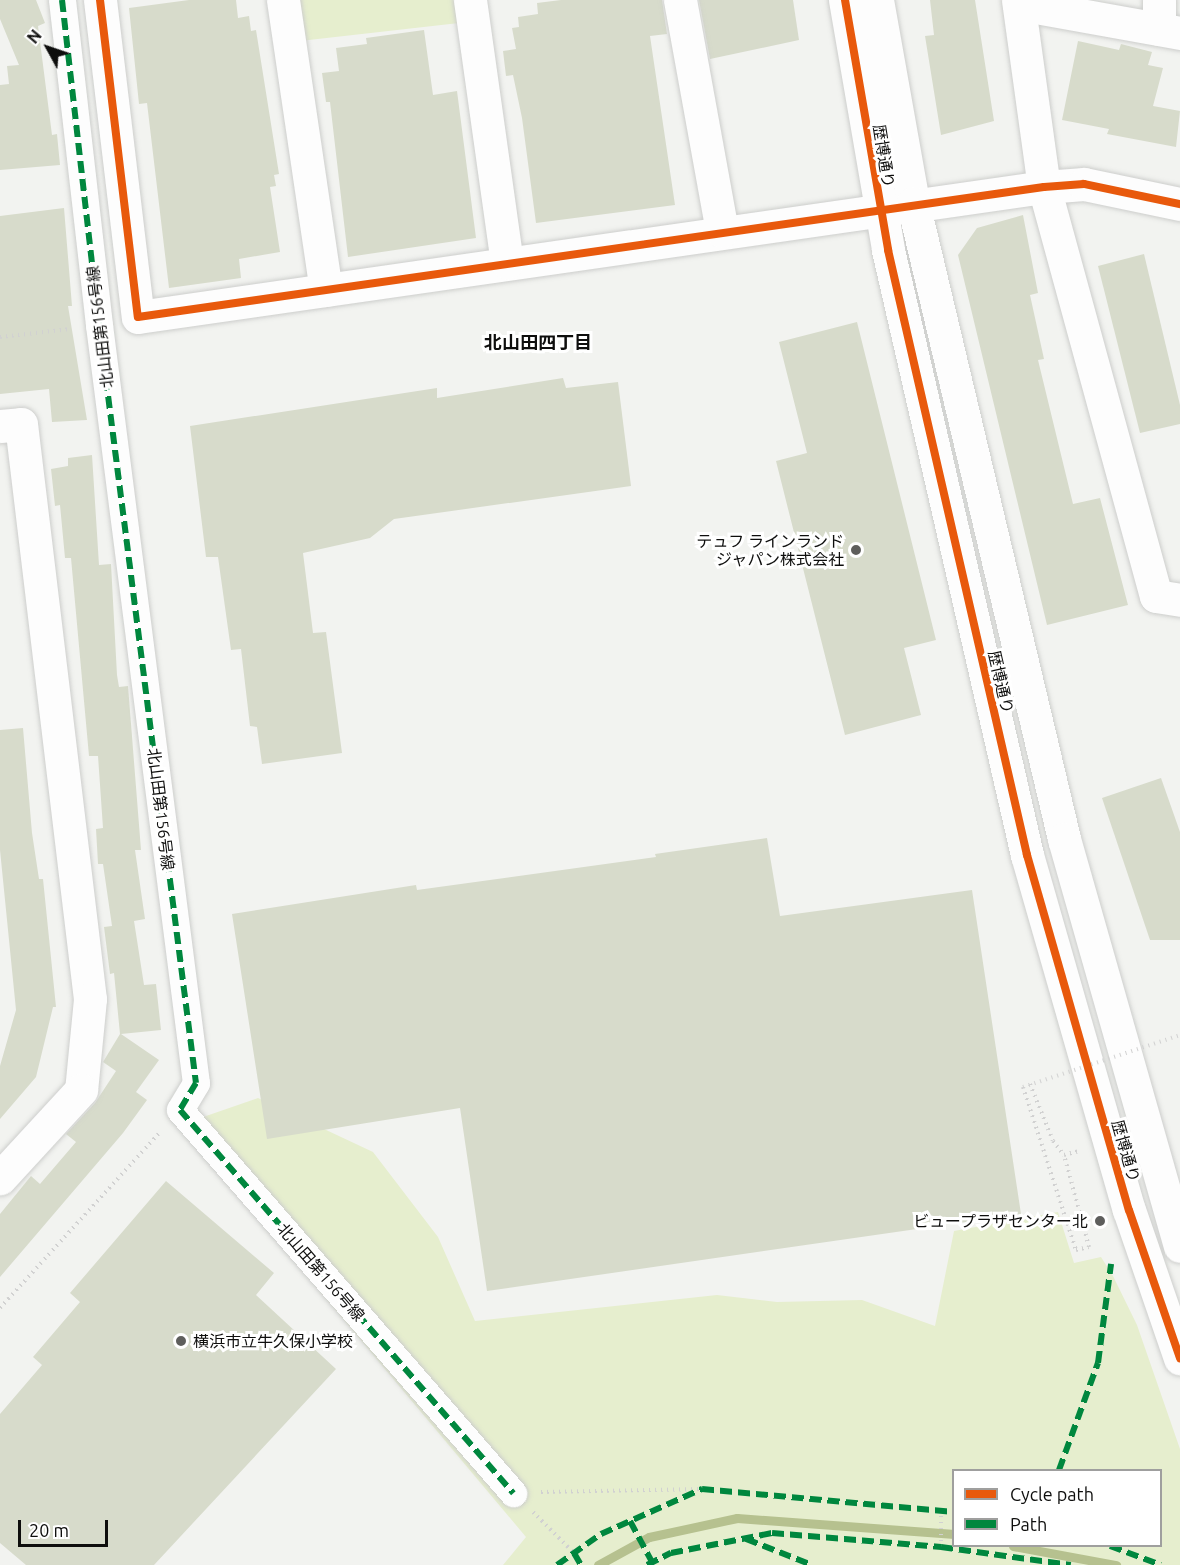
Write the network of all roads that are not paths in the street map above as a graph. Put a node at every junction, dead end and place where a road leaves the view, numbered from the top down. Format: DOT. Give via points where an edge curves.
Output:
graph roads {
  1 [pos="62,0"];
  2 [pos="100,0"];
  3 [pos="283,0"];
  4 [pos="470,0"];
  5 [pos="680,0"];
  6 [pos="845,0"];
  7 [pos="877,0"];
  8 [pos="1018,2"];
  9 [pos="1166,21"];
  10 [pos="1044,187"];
  11 [pos="913,203"];
  12 [pos="1180,204"];
  13 [pos="879,209"];
  14 [pos="722,231"];
  15 [pos="507,262"];
  16 [pos="326,290"];
  17 [pos="0,426"];
  18 [pos="1180,600"];
  19 [pos="0,1178"];
  20 [pos="1180,1246"];
  21 [pos="1180,1358"];
  22 [pos="513,1493"];
  1 -- 22 [label="street, 北山田第156号線" via="99,325 196,1083 180,1110"];
  2 -- 16 [label="street" via="138,317"];
  3 -- 16 [label="street"];
  4 -- 15 [label="street"];
  5 -- 14 [label="street"];
  6 -- 13 [label="street, 歴博通り"];
  7 -- 11 [label="street, 歴博通り"];
  8 -- 9 [label="street"];
  8 -- 10 [label="street"];
  10 -- 11 [label="street"];
  10 -- 12 [label="street" via="1084,184"];
  10 -- 18 [label="street" via="1156,596"];
  11 -- 13 [label="street"];
  11 -- 20 [label="street, 歴博通り" via="1064,839"];
  13 -- 14 [label="street"];
  13 -- 21 [label="street, 歴博通り" via="1027,855 1129,1210"];
  14 -- 15 [label="street"];
  15 -- 16 [label="street"];
  17 -- 19 [label="street" via="21,424 90,999 81,1089"];
}
